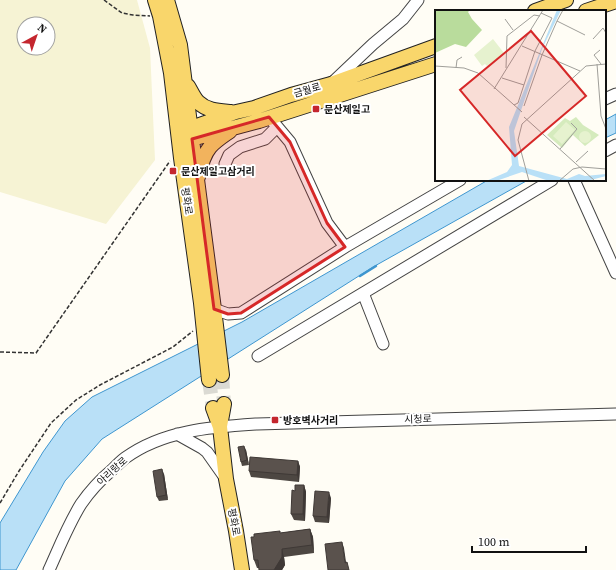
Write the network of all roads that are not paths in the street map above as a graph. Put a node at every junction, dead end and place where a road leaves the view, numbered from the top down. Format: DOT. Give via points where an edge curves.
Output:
graph roads {
  1 [pos="155,0"];
  2 [pos="167,0"];
  3 [pos="418,0"];
  4 [pos="566,0"];
  5 [pos="616,1"];
  6 [pos="538,10"];
  7 [pos="589,10"];
  8 [pos="435,46"];
  9 [pos="435,64"];
  10 [pos="185,81"];
  11 [pos="331,84"];
  12 [pos="616,94"];
  13 [pos="606,99"];
  14 [pos="236,112"];
  15 [pos="273,122"];
  16 [pos="236,126"];
  17 [pos="185,135"];
  18 [pos="616,145"];
  19 [pos="606,150"];
  20 [pos="225,164"];
  21 [pos="197,181"];
  22 [pos="458,181"];
  23 [pos="550,181"];
  24 [pos="574,181"];
  25 [pos="345,247"];
  26 [pos="616,273"];
  27 [pos="363,293"];
  28 [pos="214,309"];
  29 [pos="205,330"];
  30 [pos="383,344"];
  31 [pos="258,356"];
  32 [pos="215,378"];
  33 [pos="218,406"];
  34 [pos="616,414"];
  35 [pos="220,426"];
  36 [pos="177,434"];
  37 [pos="226,479"];
  38 [pos="49,570"];
  39 [pos="242,570"];
  1 -- 17 [label="main road, 평화로"];
  2 -- 10 [label="main road, 평화로" via="180,45"];
  3 -- 11 [label="street" via="403,19"];
  4 -- 6 [label="main road"];
  5 -- 7 [label="main road"];
  8 -- 11 [label="main road, 금월로"];
  9 -- 15 [label="main road, 금월로"];
  10 -- 14 [label="main road" via="197,102 204,107 214,111"];
  10 -- 17 [label="main road, 평화로"];
  11 -- 14 [label="main road, 금월로"];
  12 -- 13 [label="street"];
  14 -- 17 [label="main road, 금월로"];
  15 -- 16 [label="main road, 금월로"];
  15 -- 20 [label="street" via="265,139 240,147 228,155"];
  15 -- 25 [label="street" via="290,142 327,222"];
  16 -- 17 [label="main road, 금월로"];
  16 -- 21 [label="main road" via="209,148"];
  17 -- 21 [label="main road, 평화로"];
  17 -- 29 [label="main road, 평화로" via="181,158"];
  18 -- 19 [label="street"];
  21 -- 28 [label="main road, 평화로"];
  22 -- 25 [label="street"];
  23 -- 27 [label="street"];
  24 -- 26 [label="street"];
  25 -- 28 [label="street" via="241,313 228,314"];
  27 -- 30 [label="street"];
  27 -- 31 [label="street"];
  28 -- 29 [label="main road, 평화로"];
  29 -- 32 [label="main road, 평화로"];
  33 -- 35 [label="main road, 평화로"];
  34 -- 35 [label="street, 시청로"];
  35 -- 36 [label="street, 아리랑로"];
  35 -- 37 [label="main road, 평화로"];
  36 -- 37 [label="street" via="207,452"];
  36 -- 38 [label="street, 아리랑로" via="137,450 103,478 82,504 67,529"];
  37 -- 39 [label="main road, 평화로"];
}
